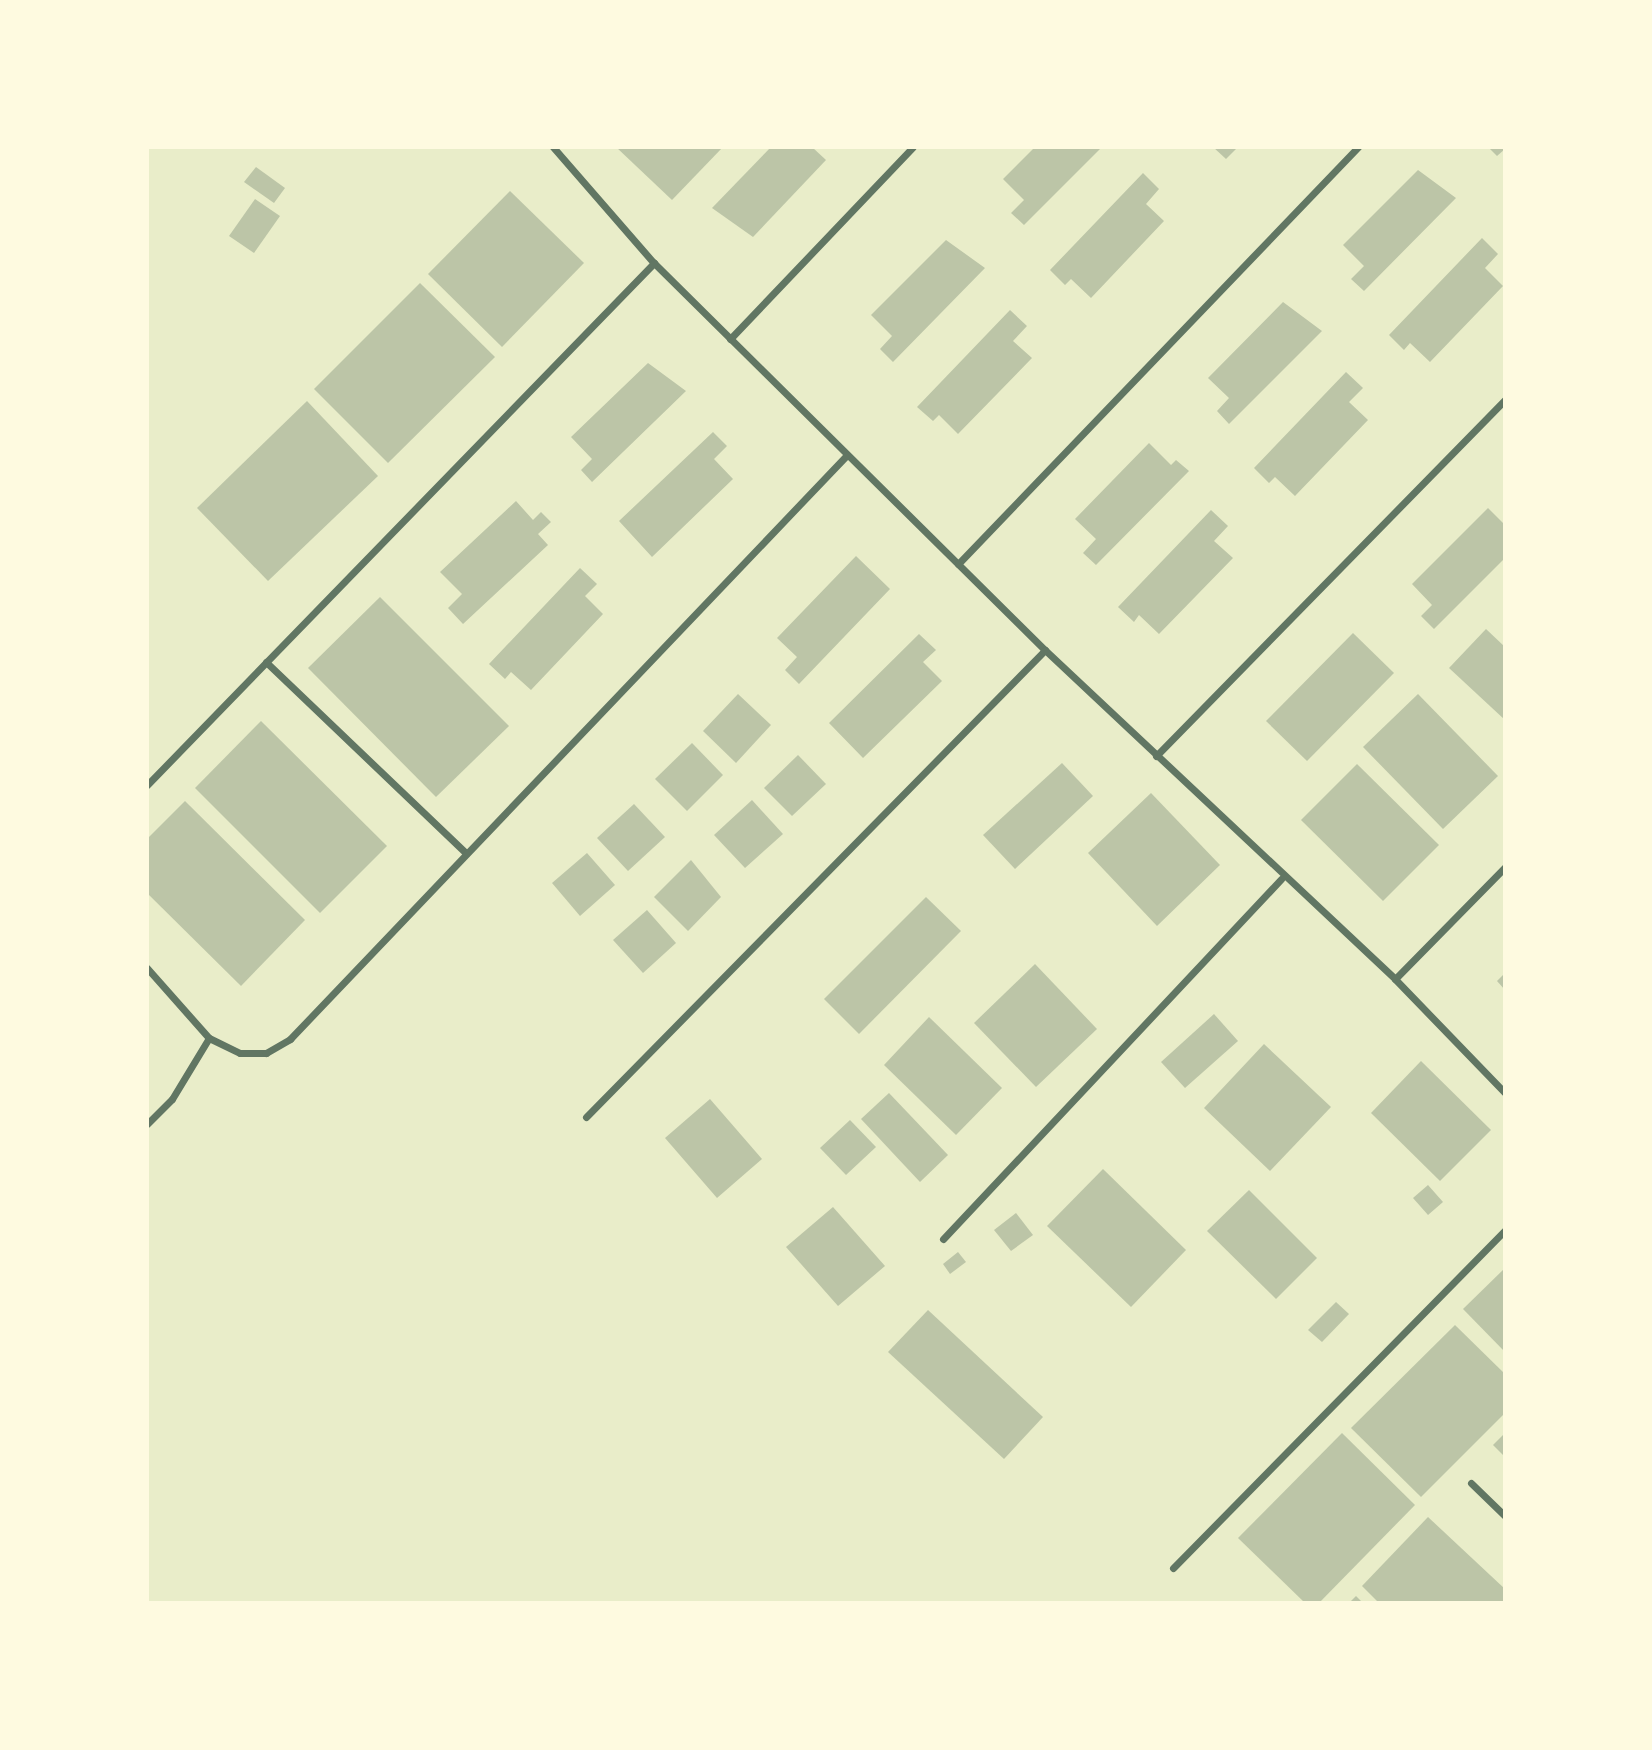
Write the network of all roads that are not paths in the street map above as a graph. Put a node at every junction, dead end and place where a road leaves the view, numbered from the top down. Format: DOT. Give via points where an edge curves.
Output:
graph roads {
  1 [pos="553,147"];
  2 [pos="914,147"];
  3 [pos="1358,147"];
  4 [pos="654,263"];
  5 [pos="730,339"];
  6 [pos="1505,398"];
  7 [pos="847,455"];
  8 [pos="958,564"];
  9 [pos="1045,650"];
  10 [pos="266,662"];
  11 [pos="1156,756"];
  12 [pos="147,785"];
  13 [pos="467,853"];
  14 [pos="1505,867"];
  15 [pos="1282,879"];
  16 [pos="147,968"];
  17 [pos="1395,979"];
  18 [pos="209,1038"];
  19 [pos="1505,1093"];
  20 [pos="586,1117"];
  21 [pos="147,1124"];
  22 [pos="1505,1230"];
  23 [pos="943,1238"];
  24 [pos="1471,1483"];
  25 [pos="1505,1516"];
  26 [pos="1173,1568"];
  1 -- 4 [label="street"];
  2 -- 5 [label="street"];
  3 -- 8 [label="street"];
  4 -- 5 [label="street"];
  4 -- 10 [label="street"];
  5 -- 7 [label="street"];
  6 -- 11 [label="street"];
  7 -- 8 [label="street"];
  7 -- 13 [label="street"];
  8 -- 9 [label="street"];
  9 -- 11 [label="street"];
  9 -- 20 [label="street"];
  10 -- 12 [label="street"];
  10 -- 13 [label="street"];
  11 -- 15 [label="street"];
  13 -- 18 [label="street" via="290,1039 266,1053 240,1053"];
  14 -- 17 [label="street"];
  15 -- 17 [label="street"];
  15 -- 23 [label="street"];
  16 -- 18 [label="street"];
  17 -- 19 [label="street"];
  18 -- 21 [label="street" via="172,1099"];
  22 -- 26 [label="street"];
  24 -- 25 [label="street"];
}
